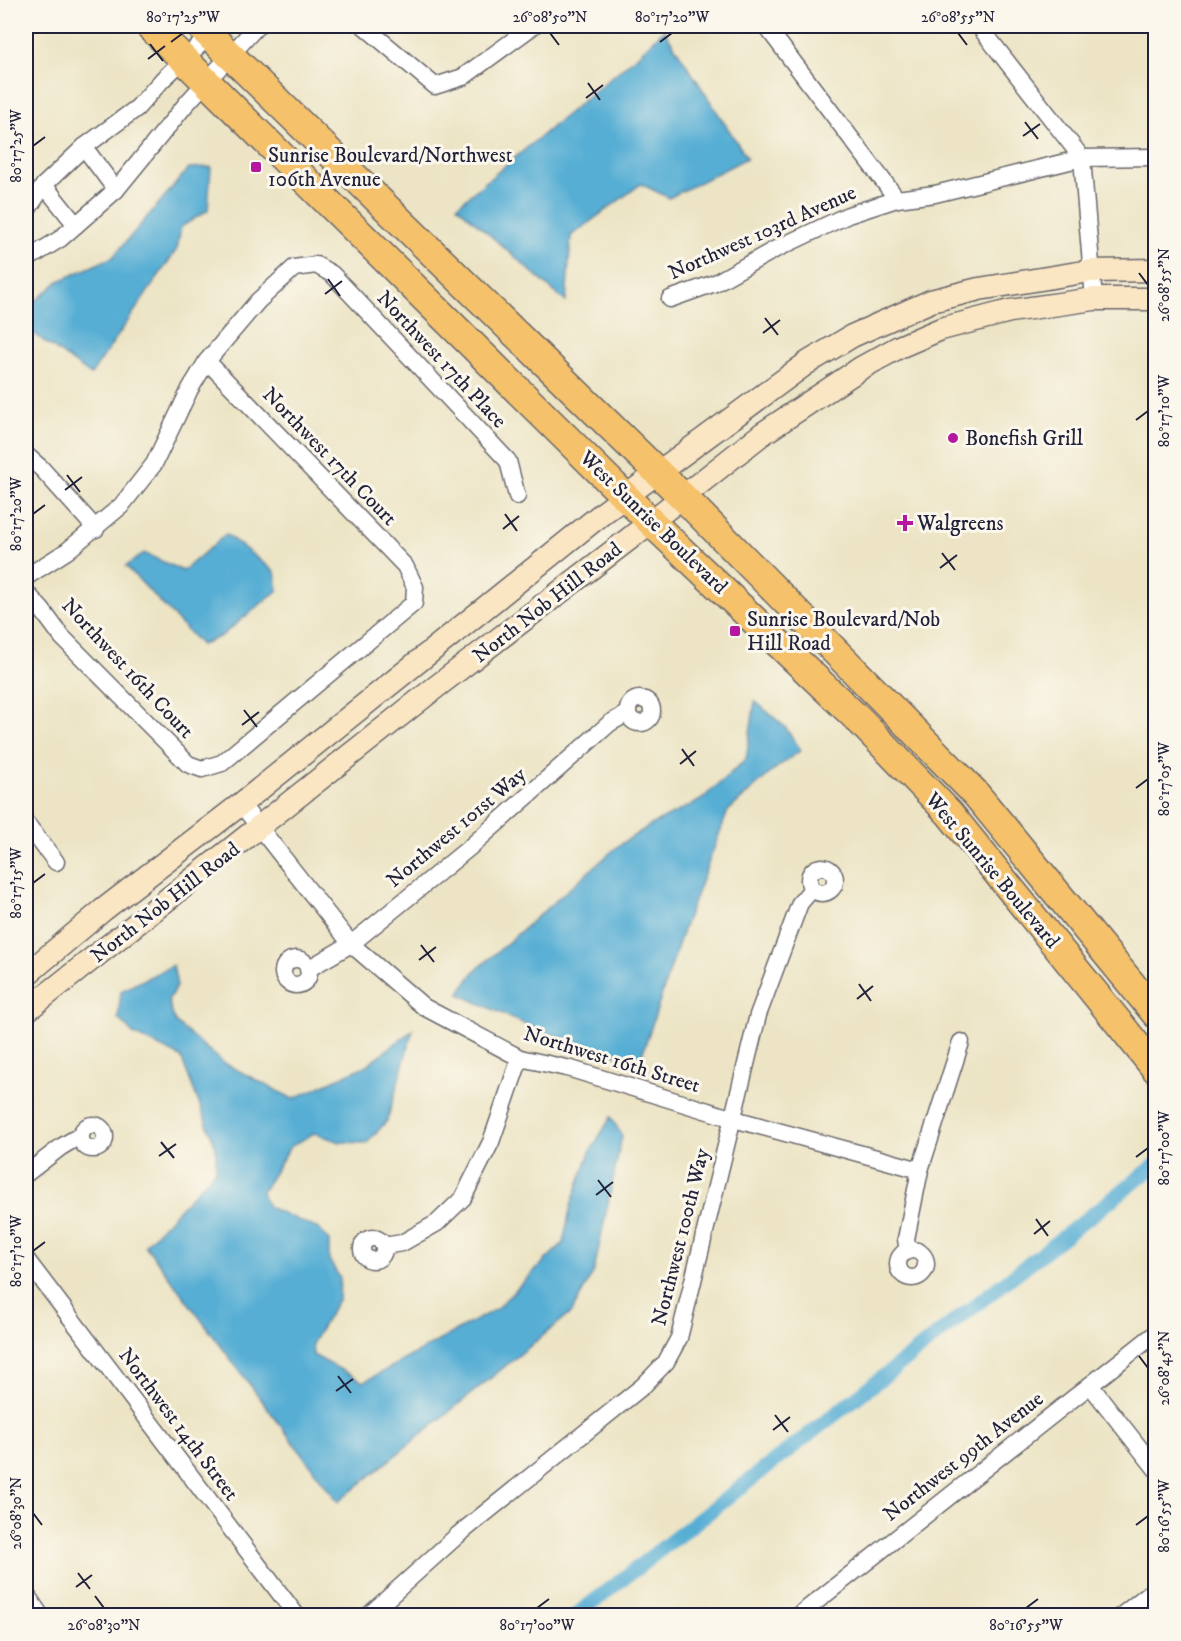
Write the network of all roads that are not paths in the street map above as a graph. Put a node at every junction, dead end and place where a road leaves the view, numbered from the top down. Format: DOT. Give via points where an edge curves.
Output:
graph roads {
  1 [pos="150,26"];
  2 [pos="257,26"];
  3 [pos="364,26"];
  4 [pos="533,26"];
  5 [pos="766,26"];
  6 [pos="979,26"];
  7 [pos="215,35"];
  8 [pos="183,61"];
  9 [pos="206,82"];
  10 [pos="84,147"];
  11 [pos="1155,157"];
  12 [pos="1082,158"];
  13 [pos="44,184"];
  14 [pos="116,190"];
  15 [pos="897,199"];
  16 [pos="26,212"];
  17 [pos="76,225"];
  18 [pos="26,260"];
  19 [pos="1155,270"];
  20 [pos="1090,271"];
  21 [pos="670,299"];
  22 [pos="1094,299"];
  23 [pos="1155,299"];
  24 [pos="207,361"];
  25 [pos="26,455"];
  26 [pos="658,472"];
  27 [pos="517,496"];
  28 [pos="627,496"];
  29 [pos="683,496"];
  30 [pos="651,522"];
  31 [pos="96,529"];
  32 [pos="26,577"];
  33 [pos="26,592"];
  34 [pos="628,713"];
  35 [pos="202,769"];
  36 [pos="241,804"];
  37 [pos="26,823"];
  38 [pos="259,827"];
  39 [pos="56,862"];
  40 [pos="812,889"];
  41 [pos="351,944"];
  42 [pos="308,969"];
  43 [pos="26,975"];
  44 [pos="26,1011"];
  45 [pos="1155,1014"];
  46 [pos="961,1042"];
  47 [pos="520,1058"];
  48 [pos="1155,1070"];
  49 [pos="734,1119"];
  50 [pos="81,1135"];
  51 [pos="920,1170"];
  52 [pos="26,1174"];
  53 [pos="384,1246"];
  54 [pos="908,1251"];
  55 [pos="26,1259"];
  56 [pos="1155,1333"];
  57 [pos="1090,1385"];
  58 [pos="1155,1469"];
  59 [pos="1155,1588"];
  60 [pos="26,1594"];
  61 [pos="41,1616"];
  62 [pos="297,1616"];
  63 [pos="368,1616"];
  64 [pos="798,1616"];
  65 [pos="1120,1616"];
  1 -- 8 [label="highway, West Sunrise Boulevard"];
  2 -- 7 [label="street"];
  3 -- 4 [label="street" via="435,86 463,77"];
  5 -- 15 [label="street"];
  6 -- 12 [label="street"];
  7 -- 8 [label="street"];
  7 -- 9 [label="street"];
  7 -- 26 [label="highway, West Sunrise Boulevard"];
  8 -- 9 [label="highway, West Sunrise Boulevard"];
  8 -- 10 [label="street" via="137,108"];
  9 -- 14 [label="street"];
  9 -- 28 [label="highway, West Sunrise Boulevard"];
  10 -- 13 [label="street"];
  10 -- 14 [label="street"];
  11 -- 12 [label="street, Northwest 103rd Avenue"];
  12 -- 15 [label="street, Northwest 103rd Avenue" via="935,194"];
  12 -- 20 [label="street"];
  13 -- 16 [label="street"];
  13 -- 17 [label="street"];
  14 -- 17 [label="street"];
  15 -- 21 [label="street, Northwest 103rd Avenue" via="848,215 715,283"];
  17 -- 18 [label="street"];
  19 -- 20 [label="main road, North Nob Hill Road"];
  20 -- 22 [label="street"];
  20 -- 26 [label="main road, North Nob Hill Road" via="980,289 931,301 883,321 794,372"];
  22 -- 23 [label="main road, North Nob Hill Road"];
  22 -- 29 [label="main road, North Nob Hill Road" via="972,320 899,347 762,434"];
  24 -- 27 [label="street, Northwest 17th Place" via="258,301 287,274 294,268 316,265 332,274 508,461"];
  24 -- 31 [label="street" via="154,464 121,506"];
  24 -- 35 [label="street, Northwest 17th Court" via="405,566 415,587 414,603 222,763"];
  25 -- 31 [label="street"];
  26 -- 28 [label="main road, North Nob Hill Road"];
  26 -- 29 [label="highway, West Sunrise Boulevard"];
  28 -- 30 [label="highway, West Sunrise Boulevard"];
  28 -- 36 [label="main road, North Nob Hill Road"];
  29 -- 30 [label="main road, North Nob Hill Road"];
  29 -- 45 [label="highway, West Sunrise Boulevard" via="975,793"];
  30 -- 38 [label="main road, North Nob Hill Road"];
  30 -- 48 [label="highway, West Sunrise Boulevard" via="860,721 949,813"];
  31 -- 32 [label="street"];
  33 -- 35 [label="street, Northwest 16th Court" via="62,637 188,764"];
  34 -- 41 [label="street, Northwest 101st Way" via="610,723 469,848"];
  36 -- 38 [label="street, Northwest 16th Street"];
  36 -- 43 [label="main road, North Nob Hill Road"];
  37 -- 39 [label="street"];
  38 -- 41 [label="street, Northwest 16th Street"];
  38 -- 44 [label="main road, North Nob Hill Road"];
  40 -- 49 [label="street, Northwest 100th Way" via="800,903 758,1015"];
  41 -- 42 [label="street, Northwest 101st Way"];
  41 -- 47 [label="street, Northwest 16th Street" via="424,1006"];
  46 -- 51 [label="street"];
  47 -- 49 [label="street, Northwest 16th Street" via="571,1069"];
  47 -- 53 [label="street" via="491,1142 463,1198 436,1223 402,1244"];
  49 -- 51 [label="street, Northwest 16th Street"];
  49 -- 63 [label="street, Northwest 100th Way" via="679,1338 666,1362 643,1386 458,1535"];
  50 -- 52 [label="street"];
  51 -- 54 [label="street" via="906,1239"];
  55 -- 62 [label="street, Northwest 14th Street"];
  56 -- 57 [label="street, Northwest 99th Avenue"];
  57 -- 58 [label="street"];
  57 -- 64 [label="street, Northwest 99th Avenue"];
  59 -- 65 [label="street"];
  60 -- 61 [label="street"];
}
